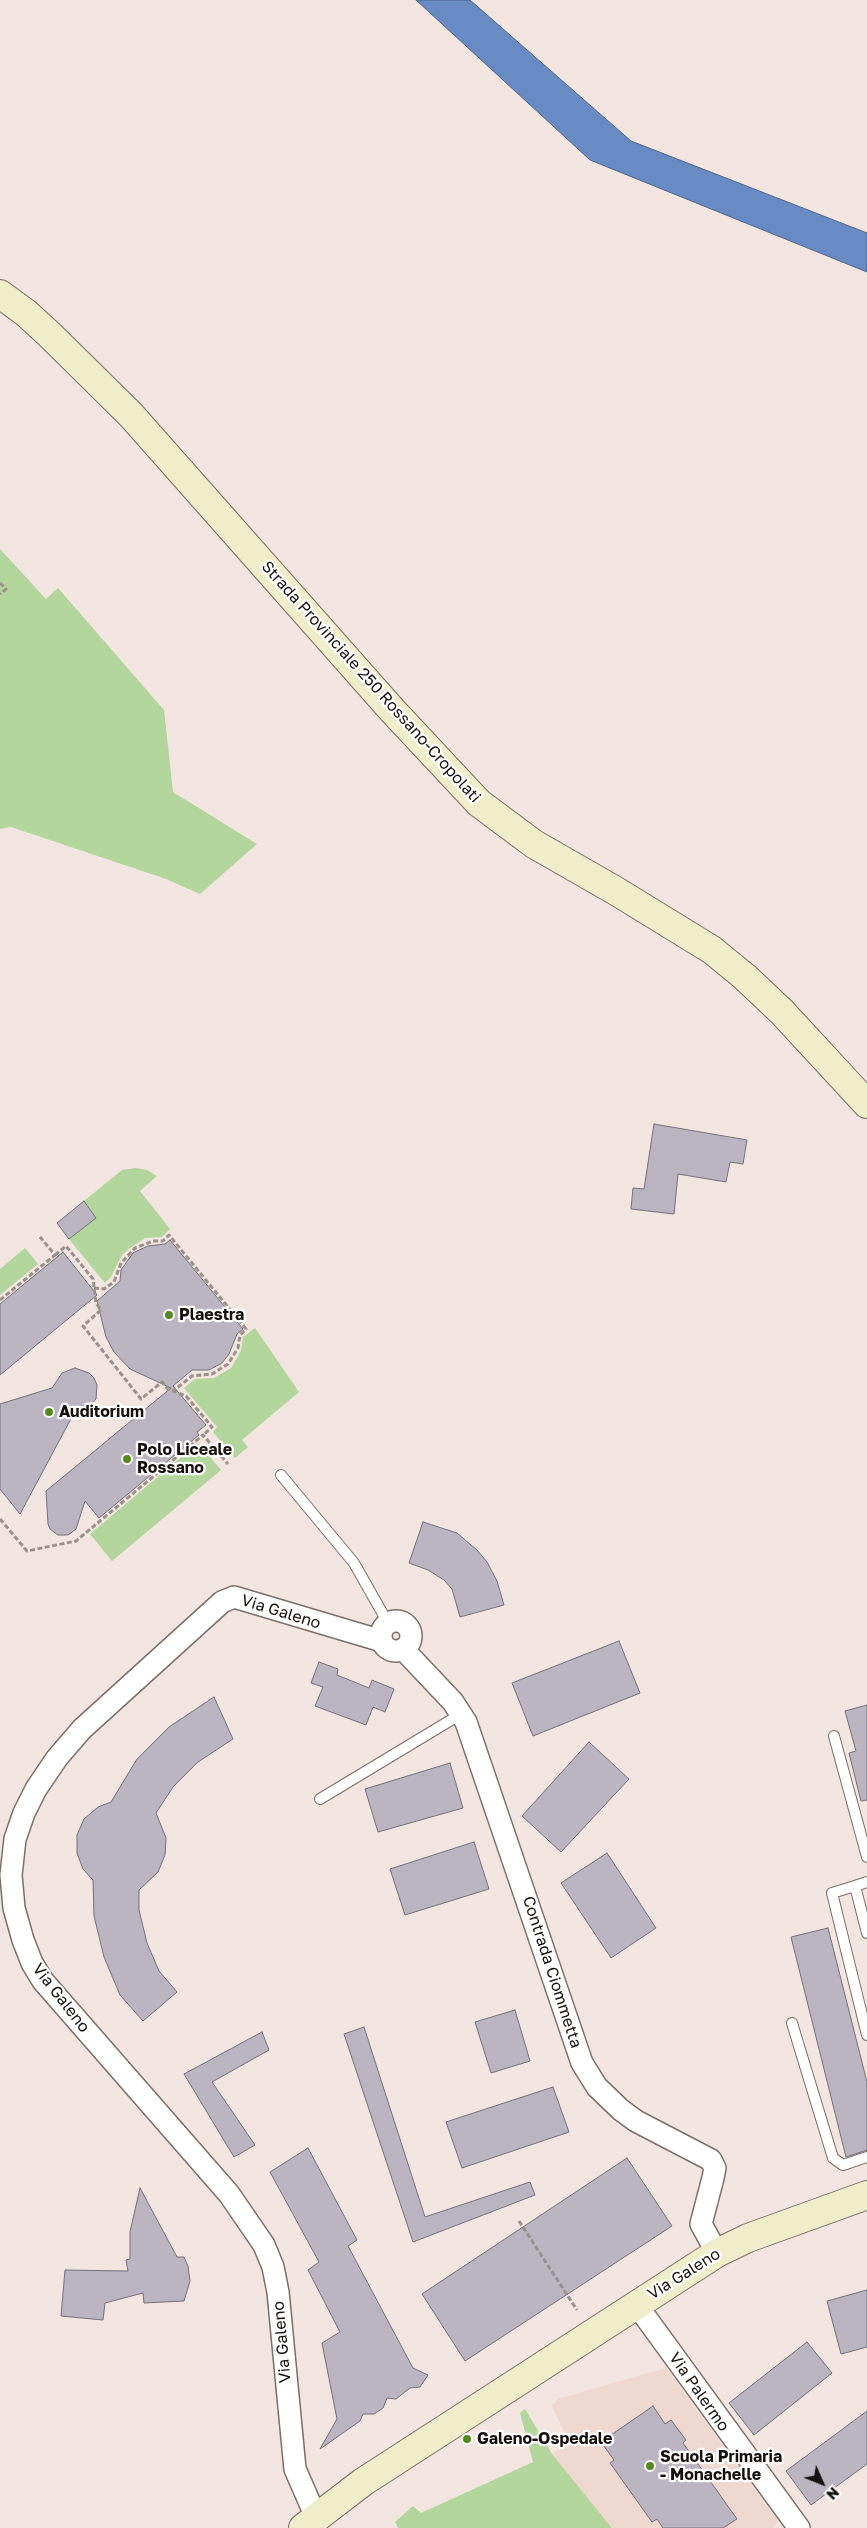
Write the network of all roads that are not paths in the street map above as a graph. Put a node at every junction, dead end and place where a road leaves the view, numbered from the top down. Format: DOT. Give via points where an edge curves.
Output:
graph roads {
  1 [pos="0,294"];
  2 [pos="867,1104"];
  3 [pos="281,1474"];
  4 [pos="385,1632"];
  5 [pos="403,1649"];
  6 [pos="461,1714"];
  7 [pos="834,1736"];
  8 [pos="320,1799"];
  9 [pos="867,1857"];
  10 [pos="867,1882"];
  11 [pos="855,1886"];
  12 [pos="867,1933"];
  13 [pos="792,2023"];
  14 [pos="867,2034"];
  15 [pos="867,2157"];
  16 [pos="867,2195"];
  17 [pos="716,2253"];
  18 [pos="636,2304"];
  19 [pos="309,2522"];
  20 [pos="799,2528"];
  1 -- 2 [label="main road, Strada Provinciale 250 Rossano-Cropolati" via="50,335 131,415 398,716 479,802 534,844 712,950 782,1012"];
  3 -- 4 [label="lane" via="354,1564"];
  4 -- 5 [label="street, Via Galeno" via="384,1646 393,1651"];
  4 -- 19 [label="street, Via Galeno" via="350,1633 234,1597 222,1602 89,1723 57,1758 24,1813 15,1839 11,1875 14,1908 23,1940 43,1981 229,2194 264,2245 278,2292 295,2469"];
  5 -- 6 [label="street, Contrada Ciommetta"];
  6 -- 8 [label="lane"];
  6 -- 17 [label="street, Contrada Ciommetta" via="524,1887 582,2063 605,2095 636,2121 711,2160 715,2168 714,2178 701,2224"];
  7 -- 9 [label="lane"];
  10 -- 11 [label="lane"];
  11 -- 12 [label="lane"];
  11 -- 14 [label="lane" via="832,1893"];
  13 -- 15 [label="lane" via="833,2158 843,2165"];
  16 -- 17 [label="main road, Via Galeno" via="748,2238"];
  17 -- 18 [label="main road, Via Galeno"];
  18 -- 19 [label="main road, Via Galeno" via="363,2482"];
  18 -- 20 [label="street, Via Palermo"];
}
